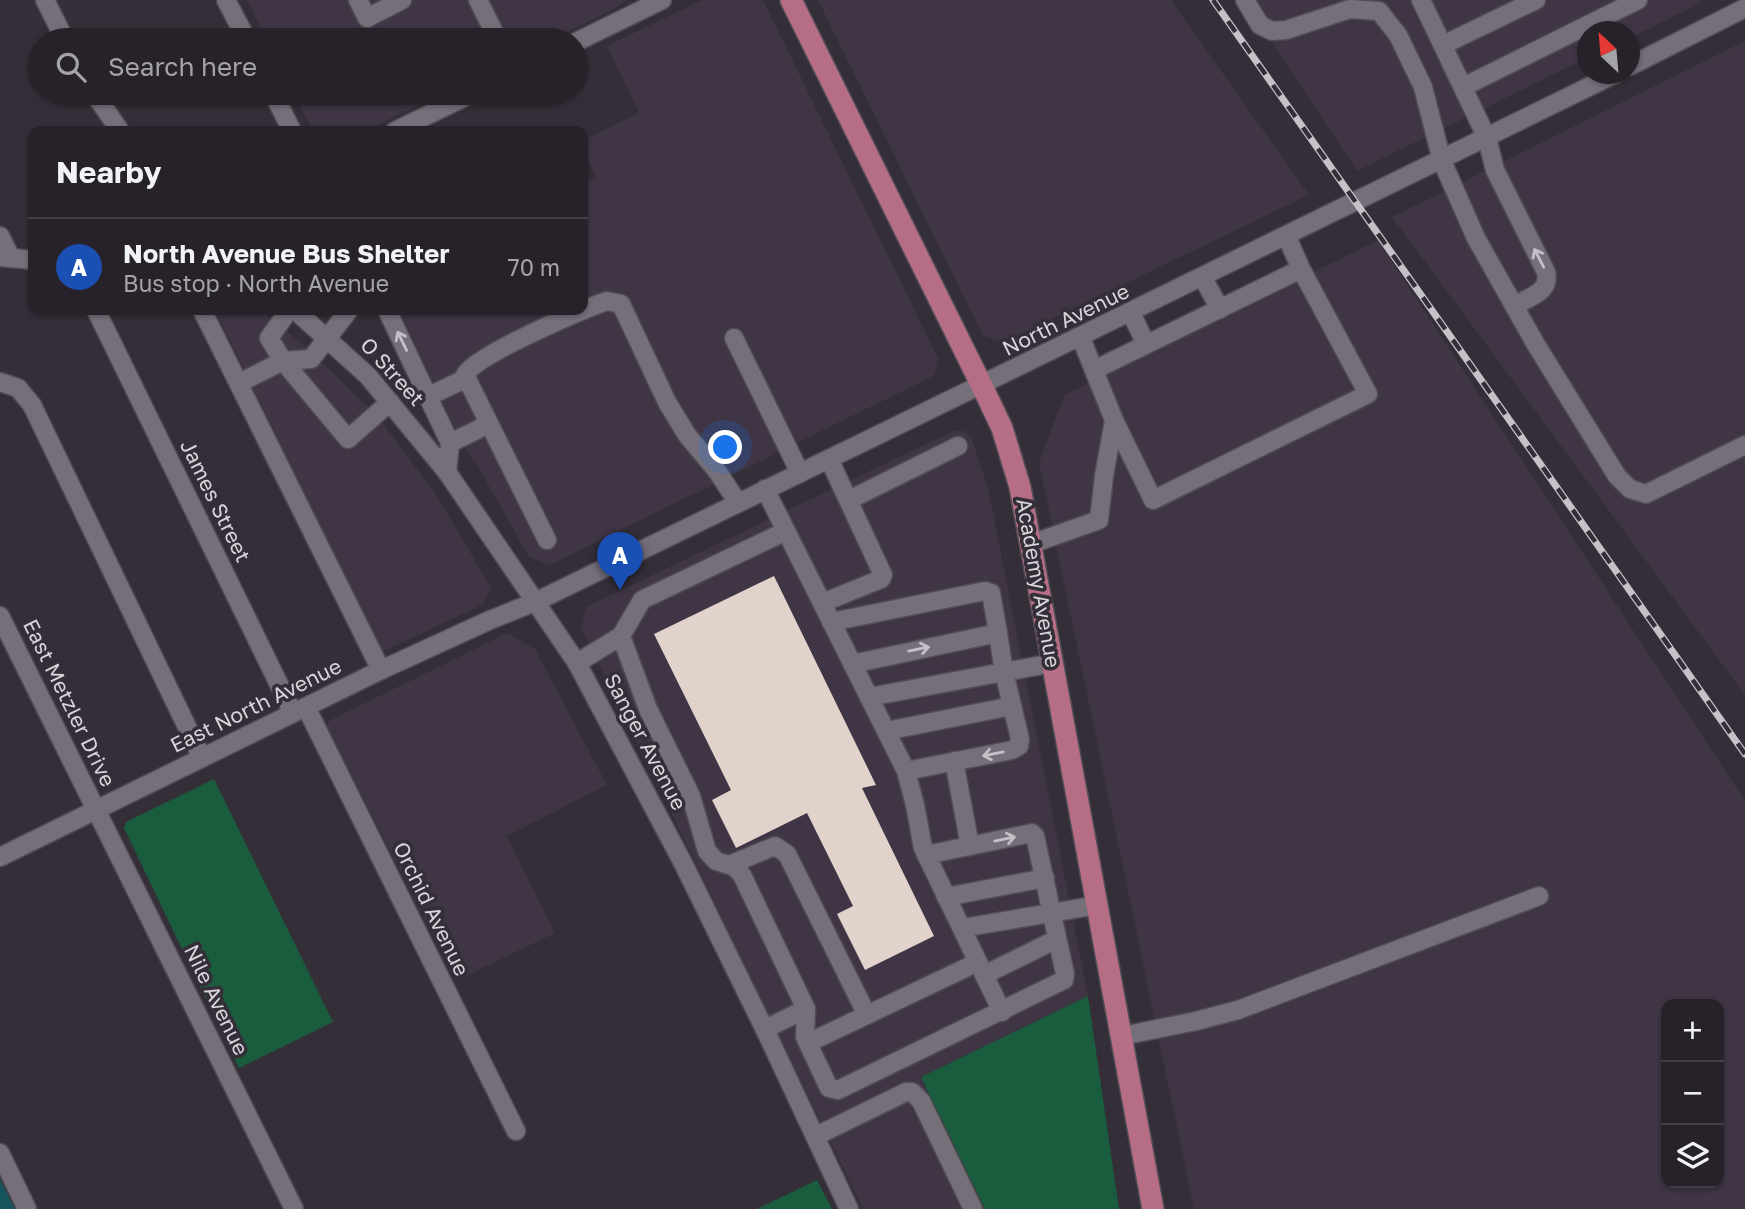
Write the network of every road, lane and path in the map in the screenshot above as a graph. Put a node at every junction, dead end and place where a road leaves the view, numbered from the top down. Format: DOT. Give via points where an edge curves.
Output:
graph roads {
  1 [pos="45,0"];
  2 [pos="226,0"];
  3 [pos="358,0"];
  4 [pos="402,0"];
  5 [pos="478,0"];
  6 [pos="791,0"];
  7 [pos="1245,0"];
  8 [pos="1536,0"];
  9 [pos="1638,0"];
  10 [pos="655,1"];
  11 [pos="1426,1"];
  12 [pos="1744,4"];
  13 [pos="1376,6"];
  14 [pos="59,28"];
  15 [pos="241,28"];
  16 [pos="492,28"];
  17 [pos="588,36"];
  18 [pos="1443,45"];
  19 [pos="1640,60"];
  20 [pos="1595,84"];
  21 [pos="1463,87"];
  22 [pos="102,105"];
  23 [pos="279,105"];
  24 [pos="448,105"];
  25 [pos="117,126"];
  26 [pos="290,126"];
  27 [pos="405,126"];
  28 [pos="1487,138"];
  29 [pos="1442,160"];
  30 [pos="0,236"];
  31 [pos="1287,237"];
  32 [pos="6,258"];
  33 [pos="28,260"];
  34 [pos="1301,270"];
  35 [pos="1203,278"];
  36 [pos="1514,306"];
  37 [pos="588,308"];
  38 [pos="1220,309"];
  39 [pos="1131,313"];
  40 [pos="99,315"];
  41 [pos="205,315"];
  42 [pos="285,315"];
  43 [pos="301,315"];
  44 [pos="345,315"];
  45 [pos="389,315"];
  46 [pos="573,315"];
  47 [pos="328,338"];
  48 [pos="734,338"];
  49 [pos="1081,338"];
  50 [pos="1146,344"];
  51 [pos="283,361"];
  52 [pos="1094,370"];
  53 [pos="467,378"];
  54 [pos="0,382"];
  55 [pos="239,383"];
  56 [pos="982,386"];
  57 [pos="429,396"];
  58 [pos="390,402"];
  59 [pos="1114,420"];
  60 [pos="489,424"];
  61 [pos="450,443"];
  62 [pos="1745,445"];
  63 [pos="958,446"];
  64 [pos="829,459"];
  65 [pos="447,472"];
  66 [pos="800,473"];
  67 [pos="765,489"];
  68 [pos="849,500"];
  69 [pos="738,503"];
  70 [pos="786,531"];
  71 [pos="547,540"];
  72 [pos="1031,544"];
  73 [pos="535,602"];
  74 [pos="822,603"];
  75 [pos="0,616"];
  76 [pos="831,622"];
  77 [pos="998,633"];
  78 [pos="621,636"];
  79 [pos="577,663"];
  80 [pos="1053,663"];
  81 [pos="852,664"];
  82 [pos="381,670"];
  83 [pos="1004,672"];
  84 [pos="869,697"];
  85 [pos="1012,706"];
  86 [pos="300,710"];
  87 [pos="886,731"];
  88 [pos="202,758"];
  89 [pos="954,761"];
  90 [pos="906,771"];
  91 [pos="96,811"];
  92 [pos="970,846"];
  93 [pos="707,851"];
  94 [pos="926,855"];
  95 [pos="0,857"];
  96 [pos="683,863"];
  97 [pos="729,864"];
  98 [pos="1045,878"];
  99 [pos="1539,896"];
  100 [pos="946,897"];
  101 [pos="1098,905"];
  102 [pos="1051,913"];
  103 [pos="962,928"];
  104 [pos="1057,939"];
  105 [pos="981,968"];
  106 [pos="806,1009"];
  107 [pos="1002,1012"];
  108 [pos="867,1015"];
  109 [pos="765,1029"];
  110 [pos="1122,1036"];
  111 [pos="808,1043"];
  112 [pos="516,1131"];
  113 [pos="816,1136"];
  114 [pos="0,1153"];
  115 [pos="27,1209"];
  116 [pos="294,1209"];
  117 [pos="849,1209"];
  118 [pos="973,1209"];
  119 [pos="1153,1209"];
  1 -- 14 [label="street"];
  2 -- 15 [label="street"];
  3 -- 4 [label="street" via="367,18"];
  5 -- 16 [label="street"];
  6 -- 56 [label="main road, Academy Avenue"];
  7 -- 13 [label="street" via="1260,25 1272,31"];
  8 -- 18 [label="street"];
  9 -- 21 [label="street"];
  10 -- 17 [label="street"];
  11 -- 18 [label="street"];
  12 -- 19 [label="street"];
  13 -- 29 [label="street" via="1398,35 1423,87"];
  18 -- 21 [label="street"];
  20 -- 28 [label="street, North Avenue"];
  21 -- 28 [label="street"];
  22 -- 25 [label="street"];
  23 -- 26 [label="street"];
  24 -- 27 [label="street"];
  28 -- 29 [label="street, North Avenue"];
  36 -- 28 [label="street, one-way" via="1544,289 1548,281 1494,170"];
  29 -- 31 [label="street, North Avenue"];
  29 -- 36 [label="street" via="1476,239"];
  30 -- 32 [label="street"];
  31 -- 34 [label="street"];
  31 -- 35 [label="street, North Avenue"];
  32 -- 33 [label="street"];
  34 -- 38 [label="street"];
  34 -- 59 [label="street" via="1368,394 1153,500"];
  35 -- 38 [label="street"];
  35 -- 39 [label="street, North Avenue"];
  36 -- 62 [label="street" via="1617,476 1630,489 1646,494"];
  37 -- 69 [label="street" via="607,301 621,304 667,402"];
  38 -- 50 [label="street"];
  39 -- 49 [label="street, North Avenue"];
  39 -- 50 [label="street"];
  40 -- 86 [label="street, James Street"];
  41 -- 55 [label="street"];
  42 -- 51 [label="street" via="269,338"];
  43 -- 47 [label="street, O Street"];
  44 -- 47 [label="street"];
  57 -- 45 [label="street, one-way"];
  46 -- 53 [label="street" via="491,353 467,369"];
  47 -- 51 [label="street" via="311,359"];
  47 -- 58 [label="street, O Street"];
  48 -- 66 [label="street"];
  49 -- 52 [label="street"];
  49 -- 56 [label="street, North Avenue"];
  50 -- 52 [label="street"];
  51 -- 55 [label="street"];
  51 -- 58 [label="street" via="348,439"];
  52 -- 59 [label="street"];
  53 -- 57 [label="street"];
  53 -- 60 [label="street"];
  54 -- 88 [label="street" via="18,388 32,405"];
  55 -- 82 [label="street"];
  56 -- 64 [label="street, North Avenue"];
  56 -- 72 [label="main road, Academy Avenue" via="1008,446"];
  57 -- 61 [label="street"];
  58 -- 65 [label="street, O Street"];
  59 -- 72 [label="street" via="1099,520"];
  60 -- 61 [label="street"];
  60 -- 71 [label="street"];
  61 -- 65 [label="street"];
  63 -- 68 [label="street"];
  64 -- 66 [label="street, North Avenue"];
  64 -- 68 [label="street"];
  65 -- 73 [label="street, Sanger Avenue"];
  66 -- 67 [label="street, North Avenue"];
  67 -- 69 [label="street, North Avenue"];
  67 -- 70 [label="street"];
  68 -- 74 [label="street" via="883,575"];
  69 -- 73 [label="street, North Avenue"];
  70 -- 74 [label="street"];
  70 -- 78 [label="street" via="642,600"];
  72 -- 80 [label="main road, Academy Avenue"];
  73 -- 79 [label="street, Sanger Avenue"];
  73 -- 82 [label="street, East North Avenue"];
  74 -- 76 [label="street"];
  75 -- 91 [label="street, East Metzler Drive"];
  76 -- 77 [label="street" via="985,592 991,593"];
  76 -- 81 [label="street"];
  81 -- 77 [label="street, one-way"];
  77 -- 83 [label="street"];
  78 -- 79 [label="street"];
  78 -- 93 [label="street" via="648,709 691,796"];
  79 -- 96 [label="street, Sanger Avenue"];
  80 -- 83 [label="street"];
  80 -- 101 [label="main road, Academy Avenue"];
  81 -- 84 [label="street"];
  82 -- 86 [label="street, East North Avenue"];
  83 -- 84 [label="street"];
  83 -- 85 [label="street"];
  84 -- 87 [label="street"];
  85 -- 87 [label="street"];
  85 -- 89 [label="street, one-way" via="1019,746"];
  86 -- 88 [label="street, East North Avenue"];
  86 -- 112 [label="street, Orchid Avenue"];
  87 -- 90 [label="street"];
  88 -- 91 [label="street, East North Avenue"];
  89 -- 90 [label="street"];
  89 -- 92 [label="street"];
  90 -- 94 [label="street"];
  91 -- 95 [label="street, East North Avenue"];
  91 -- 116 [label="street, Nile Avenue"];
  92 -- 94 [label="street"];
  92 -- 98 [label="street, one-way" via="1032,833"];
  93 -- 96 [label="street"];
  93 -- 97 [label="street"];
  94 -- 100 [label="street"];
  96 -- 109 [label="street, Sanger Avenue"];
  97 -- 106 [label="street" via="742,876"];
  97 -- 108 [label="street" via="775,846 787,853"];
  98 -- 100 [label="street"];
  98 -- 102 [label="street"];
  99 -- 110 [label="street" via="1238,1010"];
  100 -- 103 [label="street"];
  101 -- 102 [label="street"];
  101 -- 110 [label="main road, Academy Avenue"];
  102 -- 103 [label="street"];
  102 -- 104 [label="street"];
  103 -- 105 [label="street"];
  104 -- 105 [label="street"];
  104 -- 107 [label="street" via="1064,980"];
  105 -- 107 [label="street"];
  105 -- 108 [label="street"];
  106 -- 109 [label="street"];
  106 -- 111 [label="street"];
  107 -- 111 [label="street" via="838,1090 829,1088"];
  108 -- 111 [label="street"];
  109 -- 113 [label="street, Sanger Avenue"];
  110 -- 119 [label="main road, Academy Avenue"];
  113 -- 117 [label="street, Sanger Avenue"];
  113 -- 118 [label="street" via="912,1092 921,1101"];
  114 -- 115 [label="street"];
}
